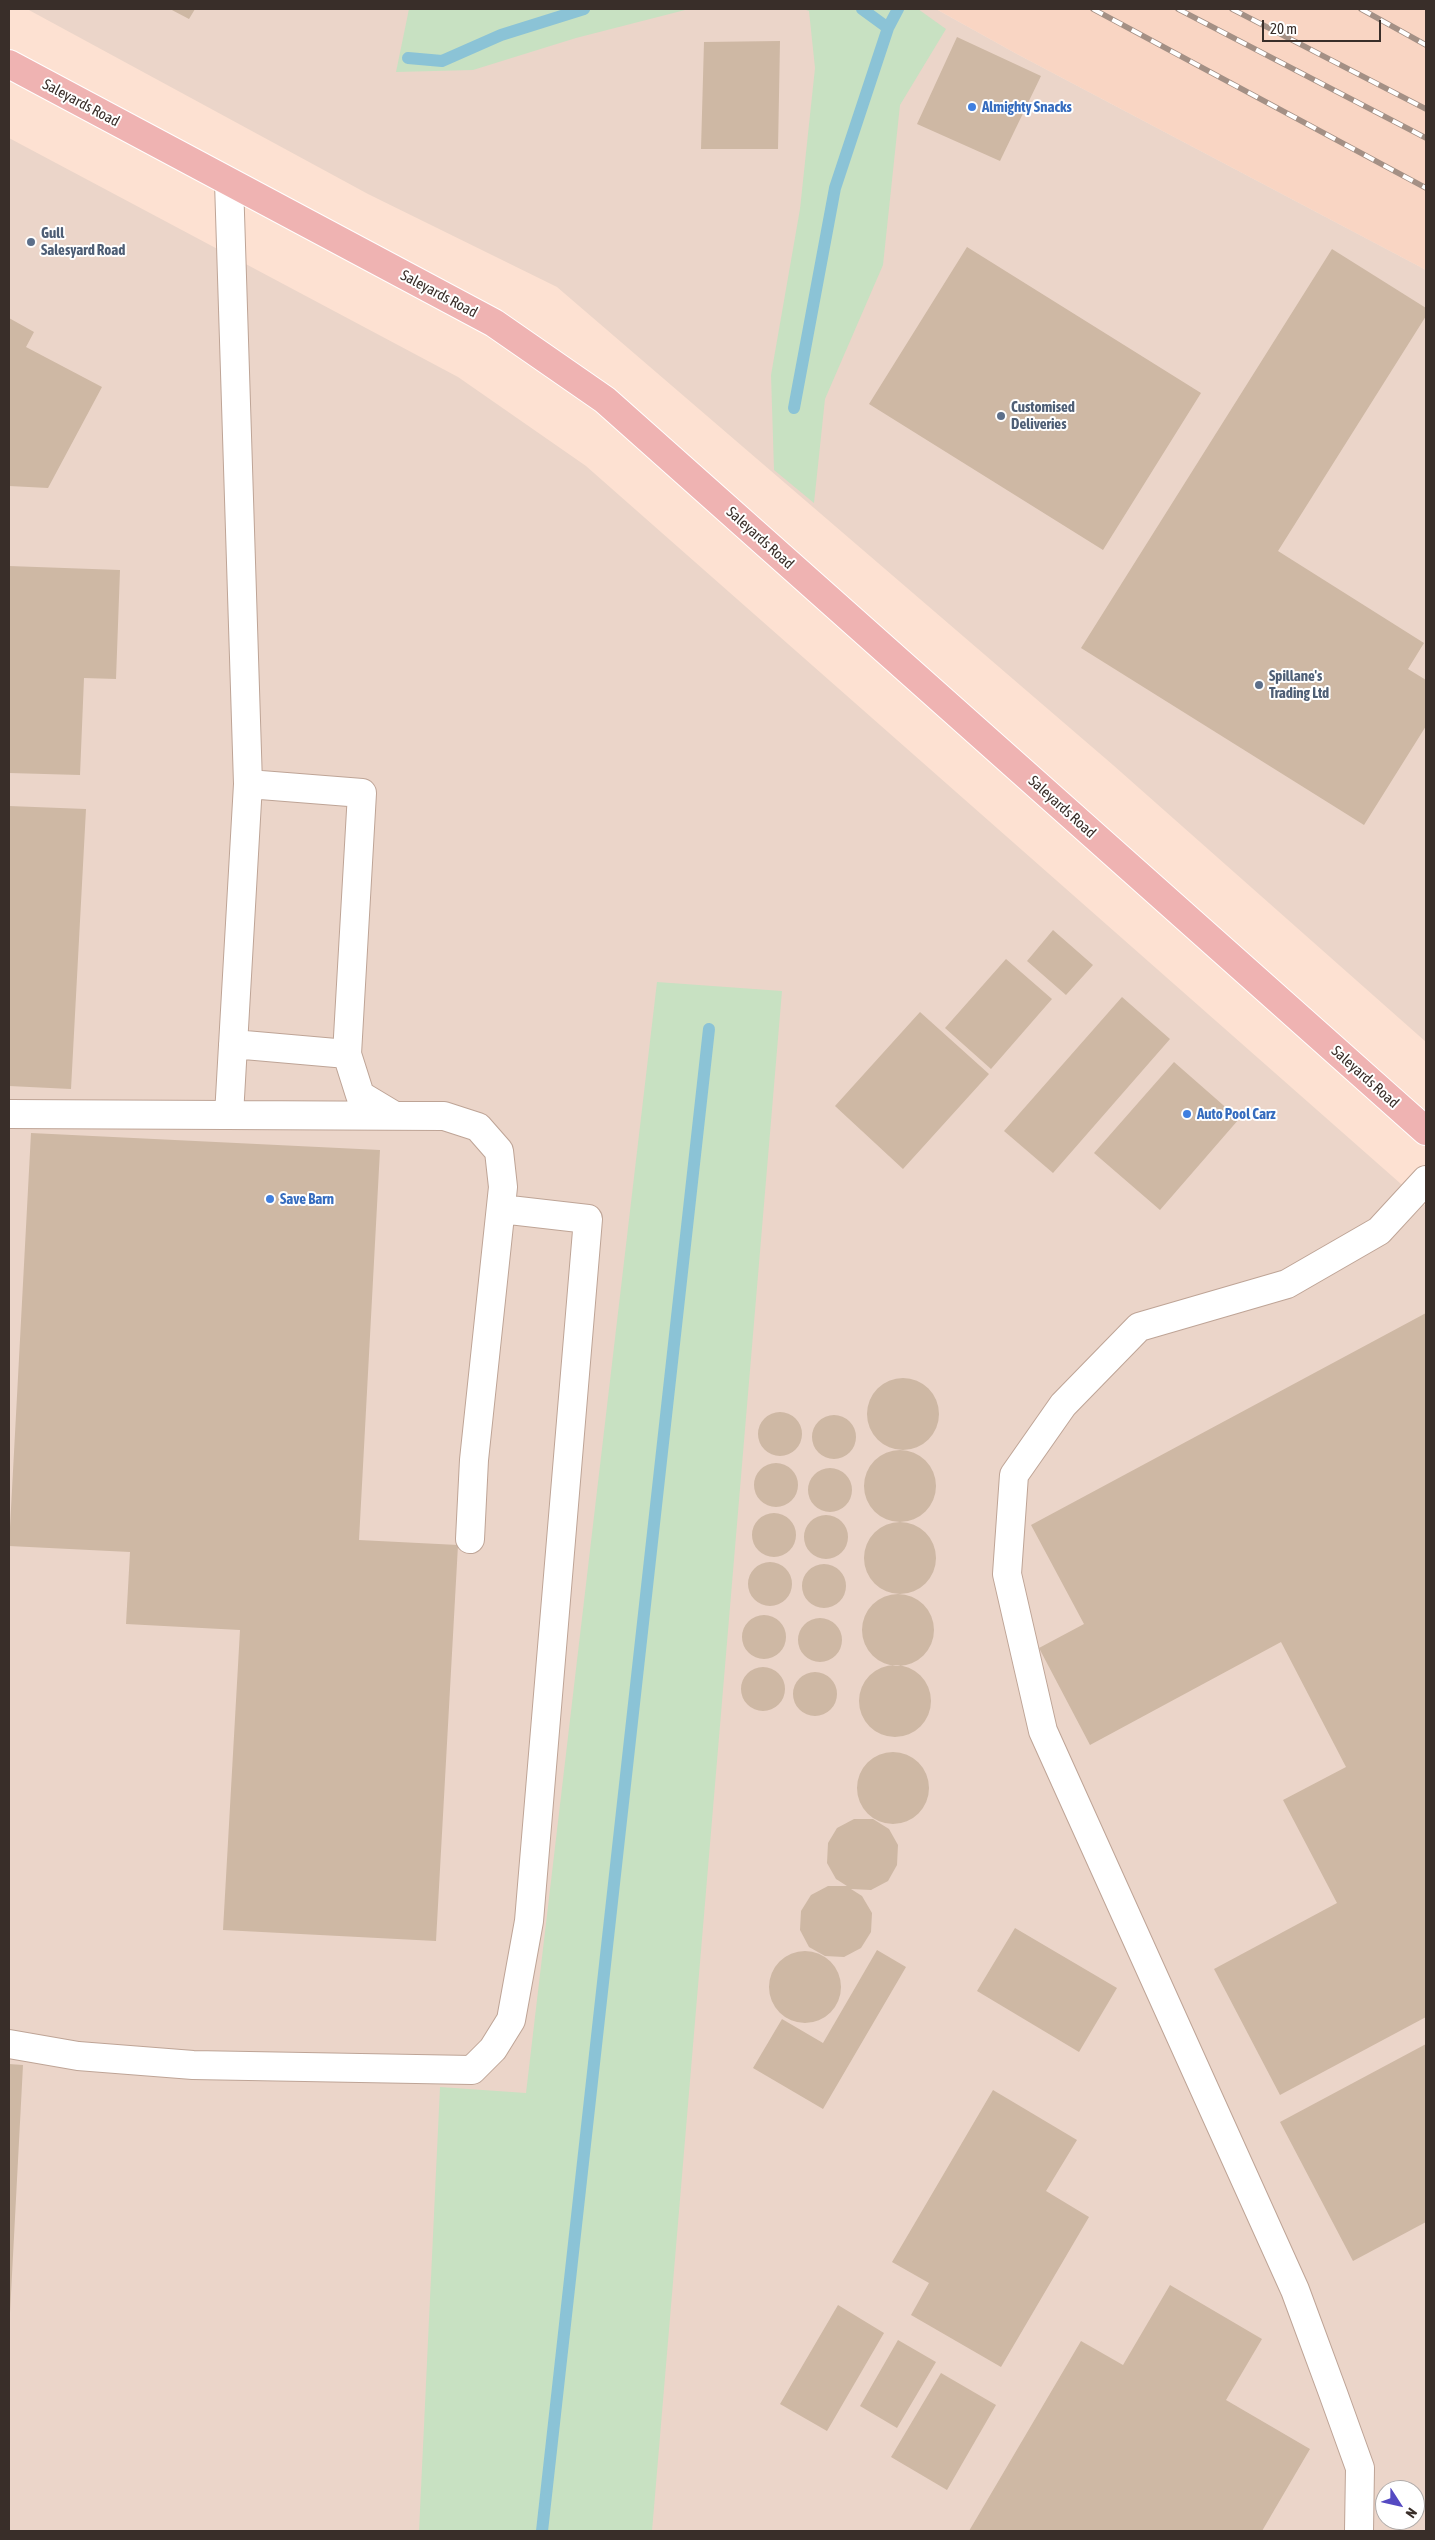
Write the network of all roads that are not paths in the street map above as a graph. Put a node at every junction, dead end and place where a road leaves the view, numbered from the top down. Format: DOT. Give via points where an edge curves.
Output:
graph roads {
  1 [pos="9,64"];
  2 [pos="229,182"];
  3 [pos="248,784"];
  4 [pos="233,1044"];
  5 [pos="347,1054"];
  6 [pos="9,1114"];
  7 [pos="229,1115"];
  8 [pos="396,1116"];
  9 [pos="1426,1131"];
  10 [pos="1426,1180"];
  11 [pos="501,1209"];
  12 [pos="470,1539"];
  13 [pos="9,2044"];
  14 [pos="1359,2531"];
  1 -- 2 [label="main road, Saleyards Road"];
  2 -- 3 [label="lane"];
  2 -- 9 [label="main road, Saleyards Road" via="494,323 604,400"];
  3 -- 4 [label="lane"];
  3 -- 5 [label="lane" via="362,793"];
  4 -- 5 [label="lane"];
  4 -- 7 [label="lane"];
  5 -- 8 [label="lane" via="360,1095"];
  6 -- 7 [label="lane"];
  7 -- 8 [label="lane"];
  8 -- 11 [label="lane" via="444,1116 478,1126 499,1151 503,1187"];
  10 -- 14 [label="lane" via="1379,1231 1287,1284 1139,1327 1064,1405 1014,1475 1007,1574 1042,1731 1295,2290 1333,2393 1360,2468"];
  11 -- 12 [label="lane" via="474,1460"];
  11 -- 13 [label="lane" via="588,1219 529,1921 511,2020 493,2049 472,2070 192,2065 78,2056"];
}
